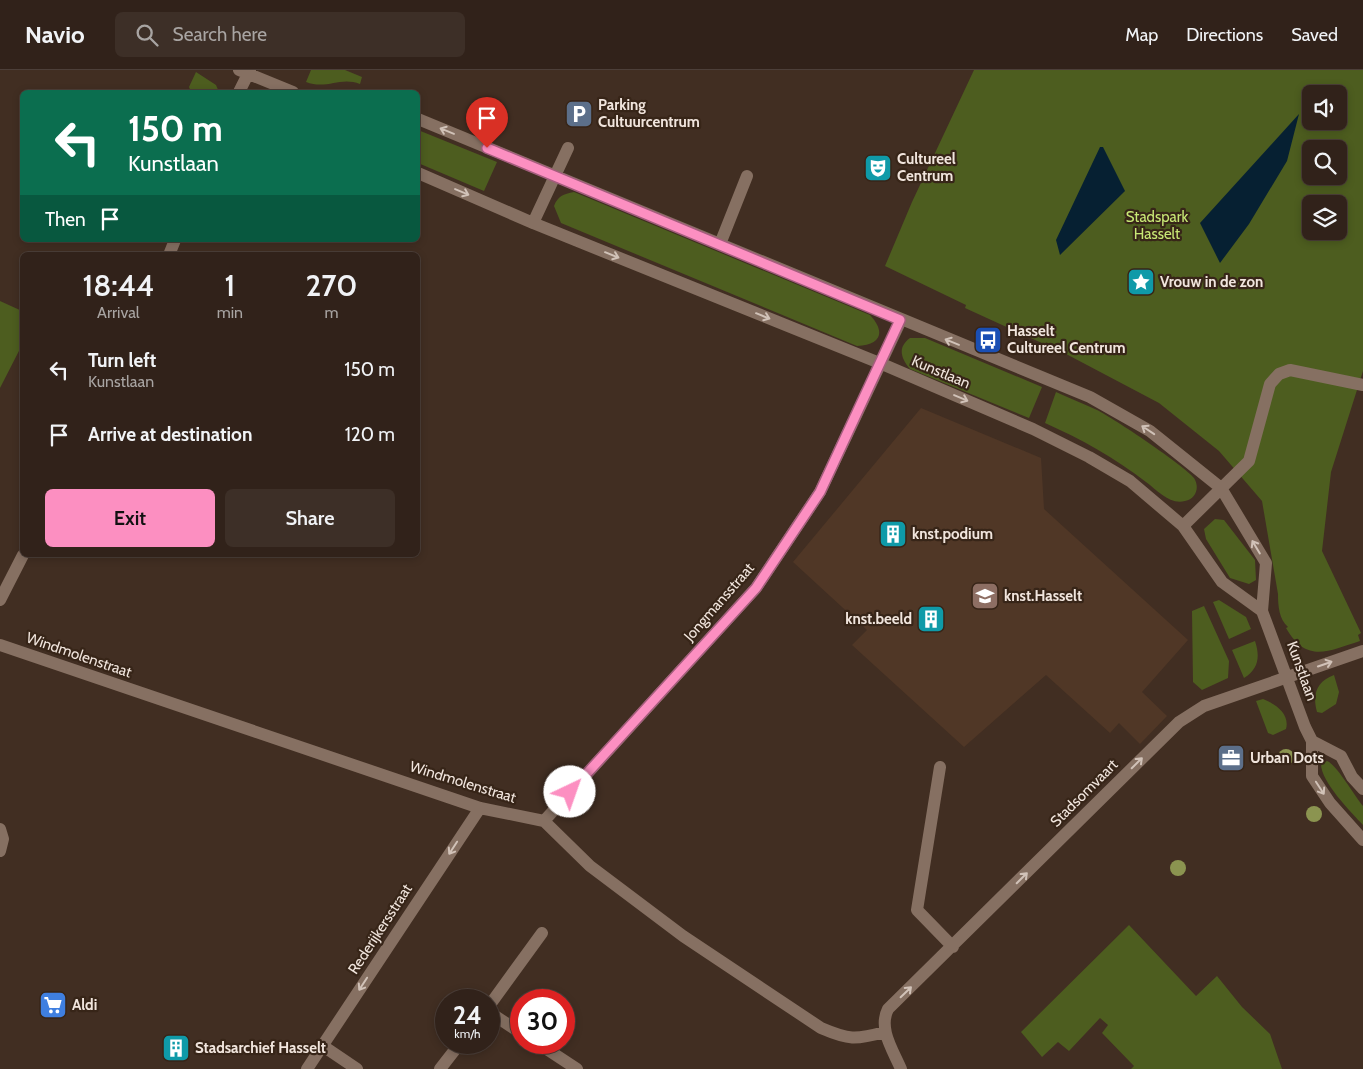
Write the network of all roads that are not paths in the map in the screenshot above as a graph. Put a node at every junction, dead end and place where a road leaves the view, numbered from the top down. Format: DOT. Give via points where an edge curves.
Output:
graph roads {
  1 [pos="246,71"];
  2 [pos="240,90"];
  3 [pos="289,90"];
  4 [pos="420,120"];
  5 [pos="568,148"];
  6 [pos="420,173"];
  7 [pos="554,174"];
  8 [pos="747,176"];
  9 [pos="533,222"];
  10 [pos="720,244"];
  11 [pos="900,320"];
  12 [pos="882,364"];
  13 [pos="1363,385"];
  14 [pos="1221,488"];
  15 [pos="1183,526"];
  16 [pos="22,557"];
  17 [pos="0,600"];
  18 [pos="1262,611"];
  19 [pos="0,645"];
  20 [pos="1363,651"];
  21 [pos="1286,677"];
  22 [pos="1312,741"];
  23 [pos="940,767"];
  24 [pos="1363,789"];
  25 [pos="480,808"];
  26 [pos="544,821"];
  27 [pos="0,829"];
  28 [pos="1363,840"];
  29 [pos="0,851"];
  30 [pos="542,933"];
  31 [pos="953,947"];
  32 [pos="500,991"];
  33 [pos="885,1032"];
  34 [pos="323,1046"];
  35 [pos="453,1054"];
  36 [pos="554,1054"];
  37 [pos="443,1068"];
  38 [pos="307,1069"];
  39 [pos="357,1069"];
  40 [pos="577,1069"];
  41 [pos="901,1069"];
  1 -- 2 [label="street"];
  1 -- 3 [label="street"];
  7 -- 4 [label="street, Kunstlaan, one-way"];
  5 -- 7 [label="street"];
  6 -- 9 [label="street, Kunstlaan, one-way"];
  7 -- 9 [label="street"];
  7 -- 10 [label="street, Kunstlaan"];
  8 -- 10 [label="street"];
  9 -- 12 [label="street, Kunstlaan, one-way"];
  10 -- 11 [label="street, Kunstlaan"];
  11 -- 12 [label="street, Jongmansstraat"];
  14 -- 11 [label="street, Kunstlaan, one-way" via="1150,431 1116,411 1075,391"];
  12 -- 15 [label="street, Kunstlaan, one-way" via="1088,457 1130,481"];
  12 -- 26 [label="street, Jongmansstraat" via="820,492 756,588"];
  13 -- 14 [label="street" via="1290,370 1280,374 1270,384 1249,461"];
  14 -- 15 [label="street"];
  18 -- 14 [label="street, Kunstlaan, one-way" via="1266,563"];
  15 -- 18 [label="street, Kunstlaan" via="1222,582"];
  16 -- 17 [label="street"];
  18 -- 21 [label="street, Kunstlaan"];
  19 -- 25 [label="street, Windmolenstraat"];
  21 -- 20 [label="street, Stadsomvaart, one-way"];
  21 -- 22 [label="street, Kunstlaan"];
  31 -- 21 [label="street, Stadsomvaart, one-way" via="1179,722 1204,706"];
  22 -- 24 [label="street" via="1341,756"];
  22 -- 28 [label="street, Kunstlaan, one-way" via="1312,776 1330,803"];
  23 -- 31 [label="street" via="917,910"];
  25 -- 26 [label="street, Windmolenstraat"];
  25 -- 34 [label="street, Rederijkersstraat, one-way"];
  26 -- 33 [label="street" via="590,866 683,936 821,1028 841,1037 860,1039"];
  27 -- 29 [label="street" via="3,838"];
  30 -- 32 [label="street"];
  33 -- 31 [label="street, Stadsomvaart, one-way" via="883,1018 888,1009"];
  33 -- 41 [label="street"];
  34 -- 38 [label="street, Rederijkersstraat"];
  34 -- 39 [label="street"];
  35 -- 37 [label="street"];
  36 -- 40 [label="street"];
}
